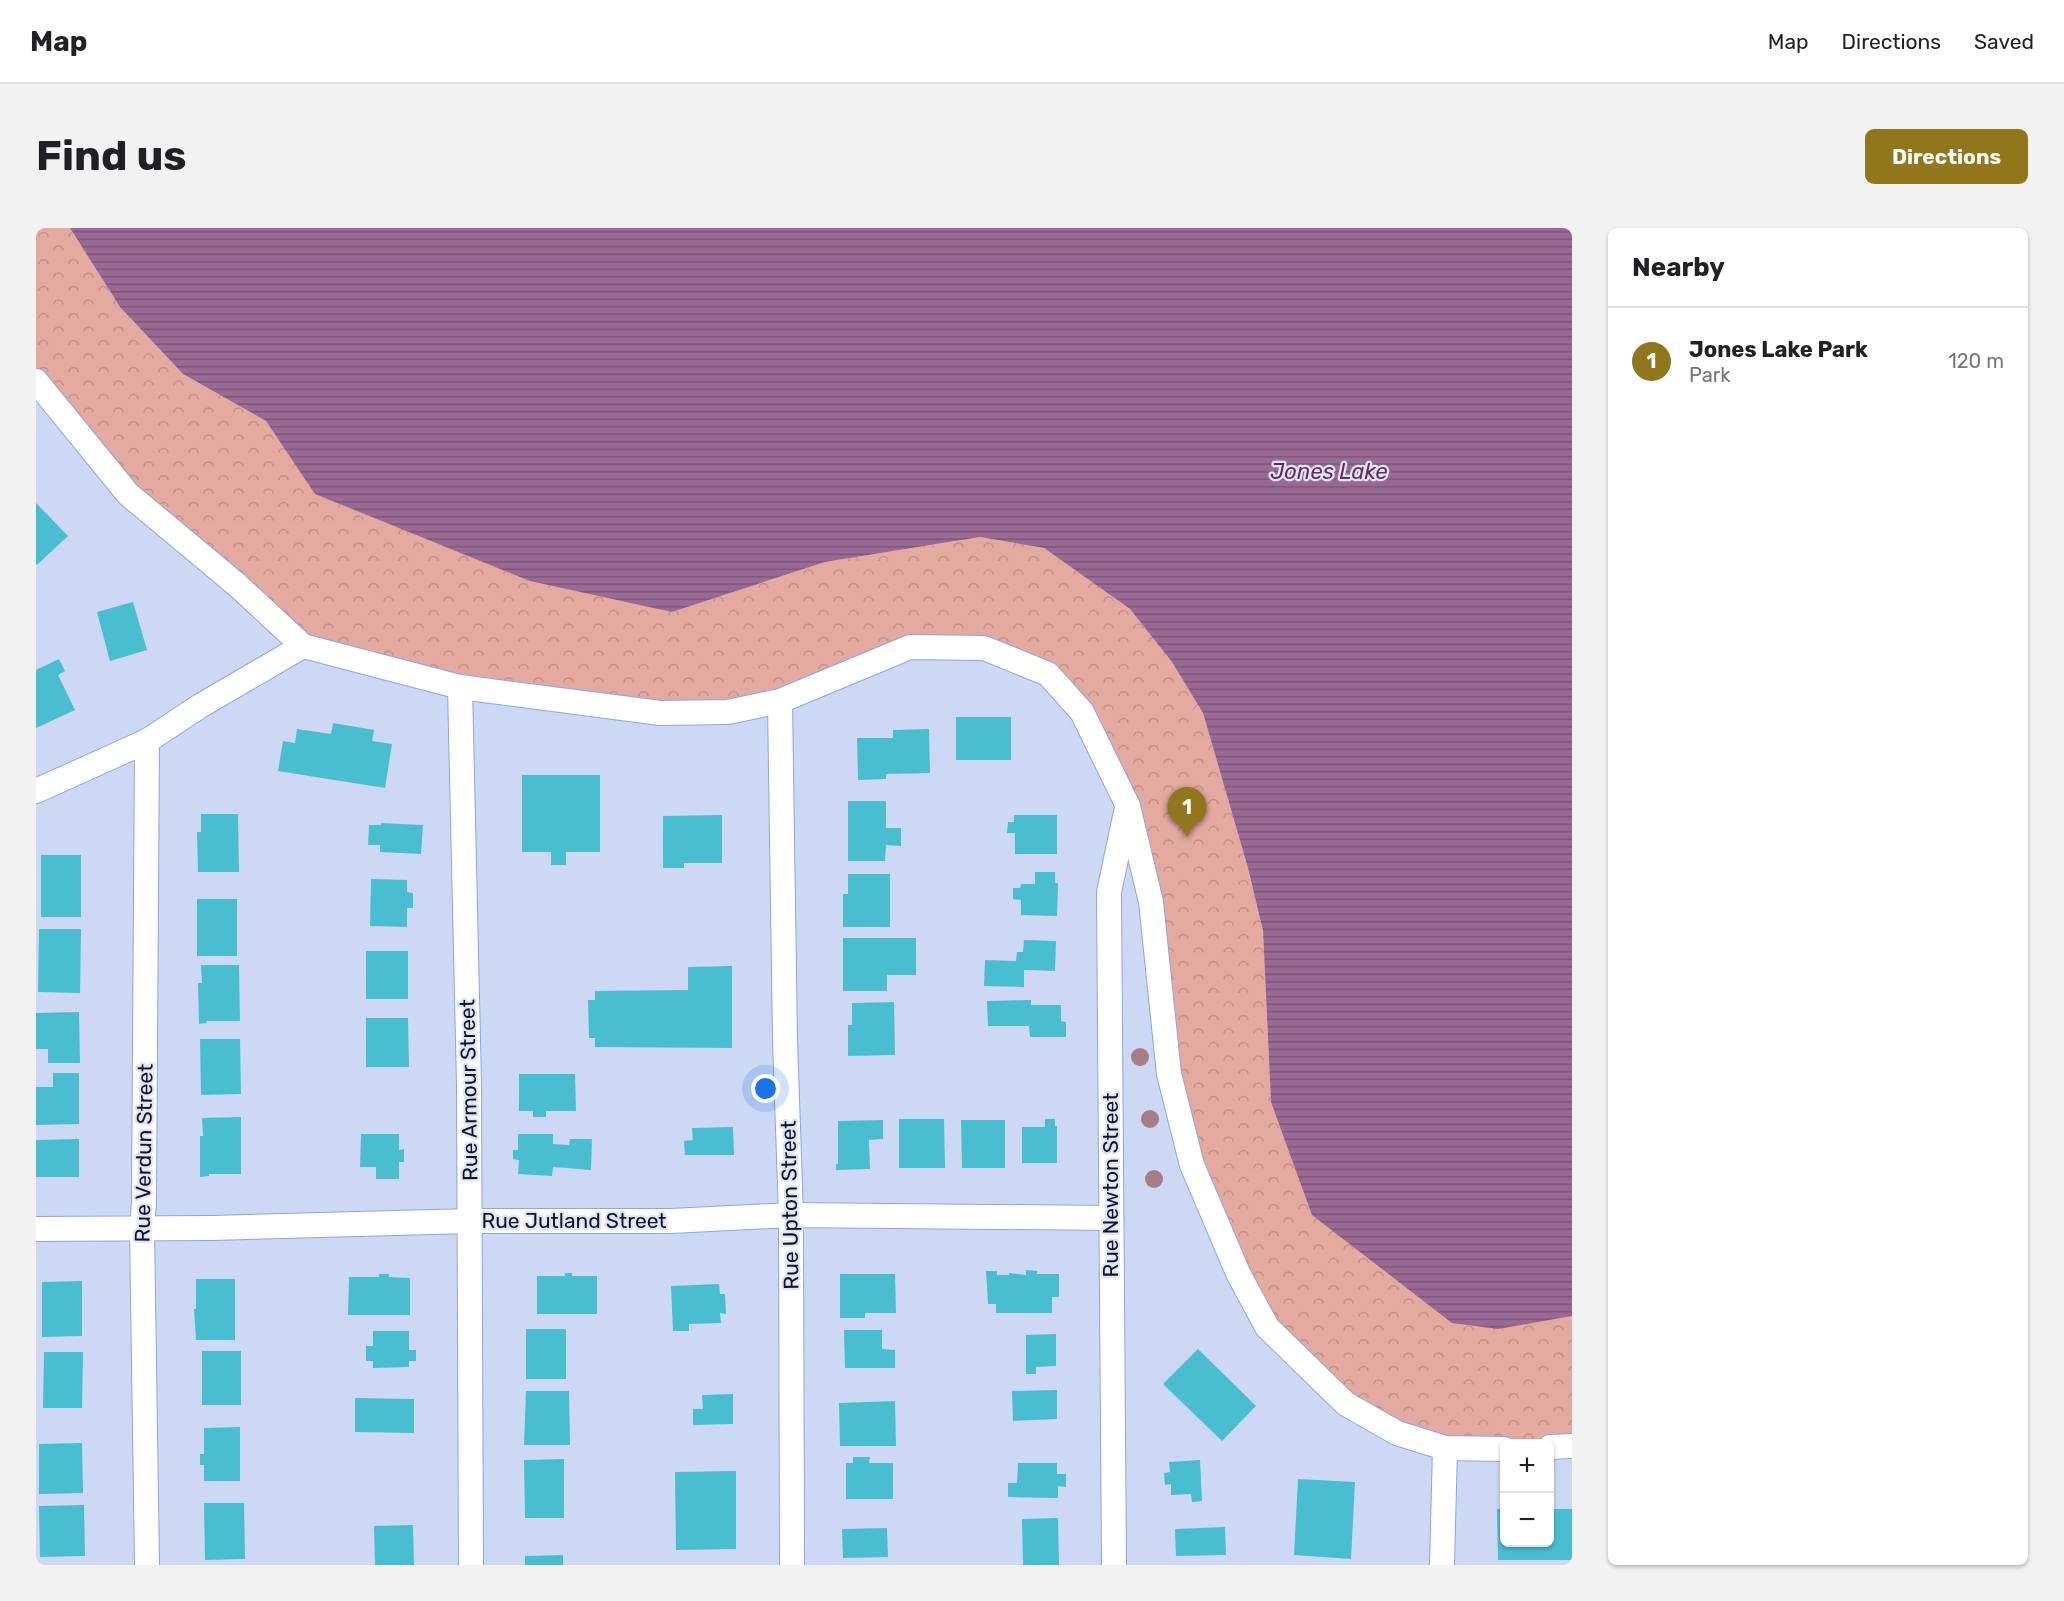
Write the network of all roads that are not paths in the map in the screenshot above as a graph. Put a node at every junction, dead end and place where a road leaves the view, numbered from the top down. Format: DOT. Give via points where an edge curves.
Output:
graph roads {
  1 [pos="36,381"];
  2 [pos="303,646"];
  3 [pos="460,687"];
  4 [pos="780,701"];
  5 [pos="147,741"];
  6 [pos="36,791"];
  7 [pos="1128,806"];
  8 [pos="791,1215"];
  9 [pos="1112,1218"];
  10 [pos="470,1221"];
  11 [pos="142,1228"];
  12 [pos="36,1229"];
  13 [pos="1572,1446"];
  14 [pos="1445,1448"];
  15 [pos="1554,1448"];
  16 [pos="1500,1449"];
  17 [pos="147,1565"];
  18 [pos="471,1565"];
  19 [pos="792,1565"];
  20 [pos="1114,1565"];
  21 [pos="1442,1565"];
  1 -- 2 [label="street" via="128,494"];
  2 -- 3 [label="street"];
  2 -- 5 [label="street"];
  3 -- 4 [label="street" via="660,712 728,712"];
  3 -- 10 [label="street, Rue Armour Street"];
  4 -- 7 [label="street" via="910,647 984,648 1048,674 1082,712"];
  4 -- 8 [label="street, Rue Upton Street"];
  5 -- 6 [label="street"];
  5 -- 11 [label="street, Rue Verdun Street"];
  7 -- 9 [label="street, Rue Newton Street" via="1109,892"];
  7 -- 14 [label="street" via="1151,902 1169,1074 1192,1165 1238,1274 1267,1327 1346,1404 1397,1433"];
  8 -- 9 [label="street, Rue Jutland Street"];
  8 -- 10 [label="street, Rue Jutland Street" via="671,1221"];
  8 -- 19 [label="street, Rue Upton Street"];
  9 -- 20 [label="street, Rue Newton Street"];
  10 -- 11 [label="street, Rue Jutland Street"];
  10 -- 18 [label="street, Rue Armour Street"];
  11 -- 12 [label="street, Rue Jutland Street"];
  11 -- 17 [label="street, Rue Verdun Street"];
  13 -- 15 [label="street"];
  14 -- 16 [label="street"];
  14 -- 21 [label="street"];
}
